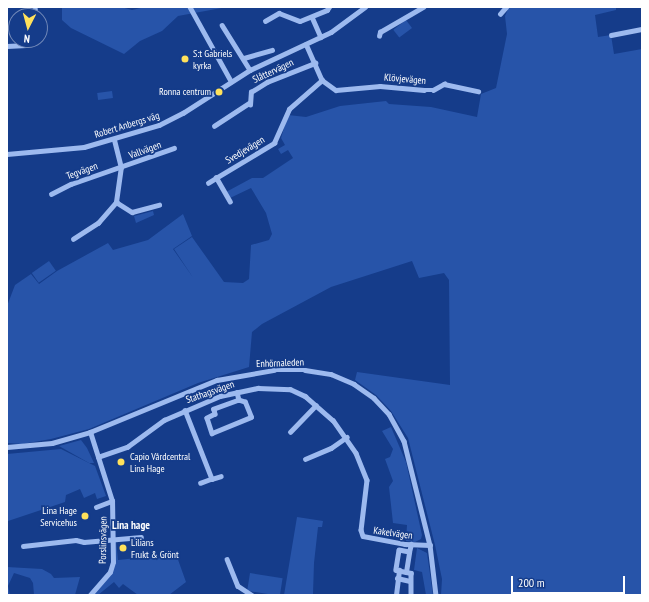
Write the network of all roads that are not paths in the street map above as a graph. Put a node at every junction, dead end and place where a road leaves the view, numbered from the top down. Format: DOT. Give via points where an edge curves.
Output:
graph roads {
  1 [pos="190,7"];
  2 [pos="329,7"];
  3 [pos="365,7"];
  4 [pos="423,7"];
  5 [pos="506,7"];
  6 [pos="500,14"];
  7 [pos="312,17"];
  8 [pos="265,21"];
  9 [pos="222,25"];
  10 [pos="642,29"];
  11 [pos="611,35"];
  12 [pos="379,36"];
  13 [pos="321,37"];
  14 [pos="306,44"];
  15 [pos="272,50"];
  16 [pos="244,58"];
  17 [pos="314,63"];
  18 [pos="250,70"];
  19 [pos="322,80"];
  20 [pos="231,81"];
  21 [pos="478,91"];
  22 [pos="214,126"];
  23 [pos="114,140"];
  24 [pos="174,148"];
  25 [pos="7,154"];
  26 [pos="121,168"];
  27 [pos="216,178"];
  28 [pos="208,183"];
  29 [pos="52,194"];
  30 [pos="116,202"];
  31 [pos="230,202"];
  32 [pos="159,205"];
  33 [pos="73,239"];
  34 [pos="237,392"];
  35 [pos="239,400"];
  36 [pos="316,405"];
  37 [pos="185,410"];
  38 [pos="90,432"];
  39 [pos="290,432"];
  40 [pos="347,437"];
  41 [pos="7,448"];
  42 [pos="98,457"];
  43 [pos="305,459"];
  44 [pos="221,476"];
  45 [pos="212,479"];
  46 [pos="201,484"];
  47 [pos="112,501"];
  48 [pos="96,507"];
  49 [pos="362,527"];
  50 [pos="141,537"];
  51 [pos="112,540"];
  52 [pos="410,544"];
  53 [pos="430,545"];
  54 [pos="23,546"];
  55 [pos="409,552"];
  56 [pos="227,559"];
  57 [pos="399,570"];
  58 [pos="406,572"];
  59 [pos="397,578"];
  60 [pos="410,581"];
  61 [pos="90,595"];
  62 [pos="252,595"];
  63 [pos="396,595"];
  64 [pos="411,595"];
  65 [pos="436,595"];
  1 -- 20 [label="street"];
  2 -- 7 [label="street"];
  3 -- 13 [label="street, Robert Anbergs väg"];
  4 -- 12 [label="street" via="380,32"];
  5 -- 6 [label="street"];
  7 -- 8 [label="street" via="300,21 279,13"];
  7 -- 13 [label="street"];
  9 -- 16 [label="street" via="233,46"];
  10 -- 11 [label="street"];
  13 -- 14 [label="street, Robert Anbergs väg"];
  14 -- 17 [label="street"];
  14 -- 18 [label="street, Robert Anbergs väg"];
  15 -- 16 [label="street"];
  16 -- 18 [label="street"];
  17 -- 19 [label="street"];
  17 -- 22 [label="street, Slåttervägen" via="267,82 251,92 249,104"];
  18 -- 20 [label="street, Robert Anbergs väg"];
  19 -- 21 [label="street, Klövjevägen" via="332,89 341,90 380,86 424,90 444,84"];
  19 -- 27 [label="street, Svedjevägen" via="289,109 274,143"];
  20 -- 23 [label="street, Robert Anbergs väg" via="173,119"];
  23 -- 25 [label="street, Robert Anbergs väg" via="67,150"];
  23 -- 26 [label="street"];
  24 -- 26 [label="street, Vallvägen"];
  26 -- 29 [label="street, Tegvägen" via="71,184"];
  26 -- 30 [label="street"];
  27 -- 28 [label="street, Svedjevägen"];
  27 -- 31 [label="street"];
  30 -- 32 [label="street" via="132,212"];
  30 -- 33 [label="street" via="98,223"];
  34 -- 35 [label="street"];
  34 -- 36 [label="street, Stathagsvägen" via="284,388 300,394"];
  34 -- 37 [label="street, Stathagsvägen"];
  35 -- 35 [label="street" via="214,409 215,414 206,418 212,433 251,417 245,402"];
  36 -- 39 [label="street"];
  36 -- 40 [label="street, Stathagsvägen"];
  37 -- 42 [label="street, Stathagsvägen" via="158,424 127,447"];
  37 -- 45 [label="street"];
  38 -- 41 [label="street, Enhörnaleden" via="52,443"];
  38 -- 42 [label="street, Porslinsvägen"];
  38 -- 53 [label="street, Enhörnaleden" via="217,380 274,370 305,370 331,374 374,398 389,414 404,441"];
  40 -- 43 [label="street" via="331,448"];
  40 -- 49 [label="street, Stathagsvägen" via="367,480"];
  42 -- 47 [label="street, Porslinsvägen"];
  44 -- 45 [label="street"];
  45 -- 46 [label="street"];
  47 -- 48 [label="street, Porslinsvägen"];
  47 -- 51 [label="street, Porslinsvägen"];
  49 -- 52 [label="street, Kakelvägen" via="364,538"];
  50 -- 51 [label="street"];
  51 -- 54 [label="street" via="76,540"];
  51 -- 61 [label="street, Porslinsvägen" via="111,570"];
  52 -- 53 [label="street, Kakelvägen"];
  52 -- 55 [label="street"];
  53 -- 65 [label="street, Enhörnaleden"];
  55 -- 57 [label="street" via="399,550 396,570"];
  55 -- 58 [label="street"];
  56 -- 62 [label="street" via="238,586"];
  57 -- 58 [label="street"];
  57 -- 59 [label="street"];
  58 -- 60 [label="street" via="411,573"];
  59 -- 60 [label="street"];
  59 -- 63 [label="street"];
  60 -- 64 [label="street"];
}
